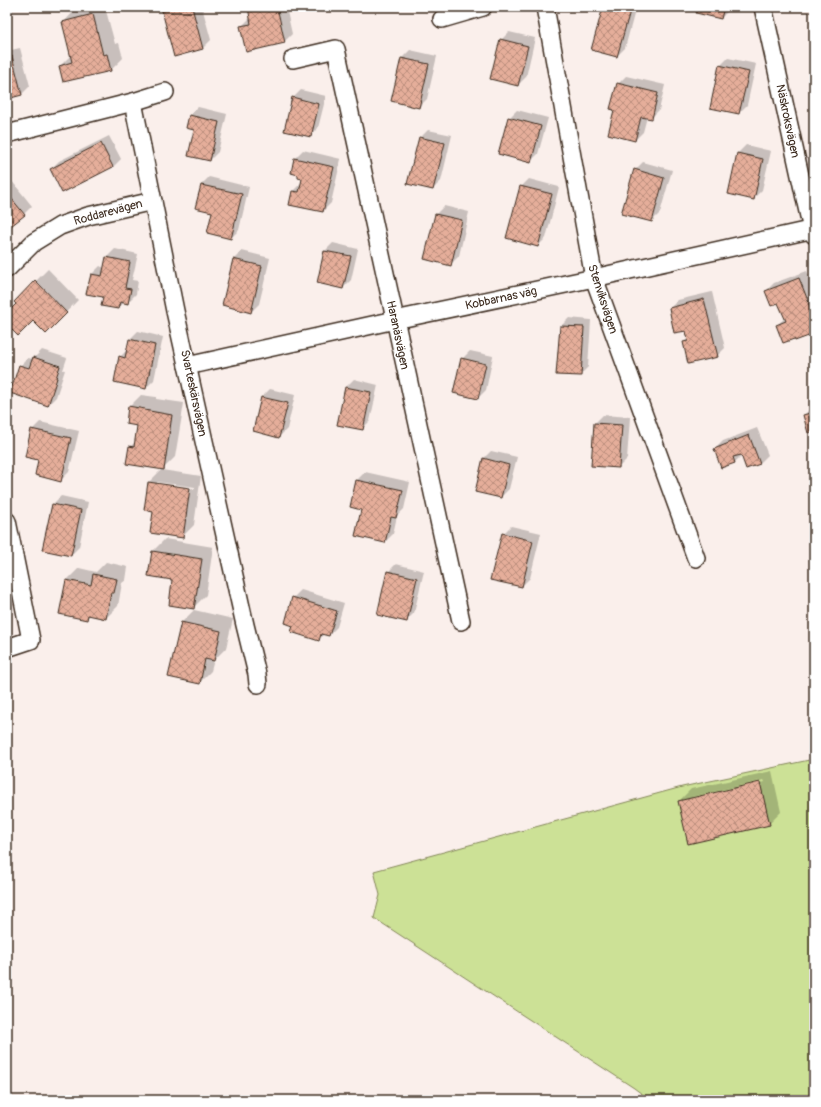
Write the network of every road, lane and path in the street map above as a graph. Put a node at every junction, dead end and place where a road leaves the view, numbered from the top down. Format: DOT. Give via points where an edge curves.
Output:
graph roads {
  1 [pos="483,7"];
  2 [pos="545,7"];
  3 [pos="763,7"];
  4 [pos="442,19"];
  5 [pos="293,59"];
  6 [pos="165,92"];
  7 [pos="133,102"];
  8 [pos="7,134"];
  9 [pos="153,201"];
  10 [pos="813,231"];
  11 [pos="7,269"];
  12 [pos="594,278"];
  13 [pos="395,320"];
  14 [pos="187,366"];
  15 [pos="7,522"];
  16 [pos="696,558"];
  17 [pos="461,621"];
  18 [pos="7,648"];
  19 [pos="258,684"];
  1 -- 4 [label="street"];
  2 -- 12 [label="street, Stenviksvägen"];
  3 -- 10 [label="street, Näskroksvägen"];
  5 -- 13 [label="street, Haranäsvägen" via="336,50"];
  6 -- 7 [label="street"];
  7 -- 8 [label="street"];
  7 -- 9 [label="street, Svarteskärsvägen"];
  9 -- 11 [label="street, Roddarevägen" via="88,216 60,226 34,242"];
  9 -- 14 [label="street, Svarteskärsvägen"];
  10 -- 12 [label="street, Kobbarnas väg"];
  12 -- 13 [label="street, Kobbarnas väg"];
  12 -- 16 [label="street, Stenviksvägen"];
  13 -- 14 [label="street, Kobbarnas väg"];
  13 -- 17 [label="street, Haranäsvägen"];
  14 -- 19 [label="street, Svarteskärsvägen"];
  15 -- 18 [label="street" via="31,640"];
}
